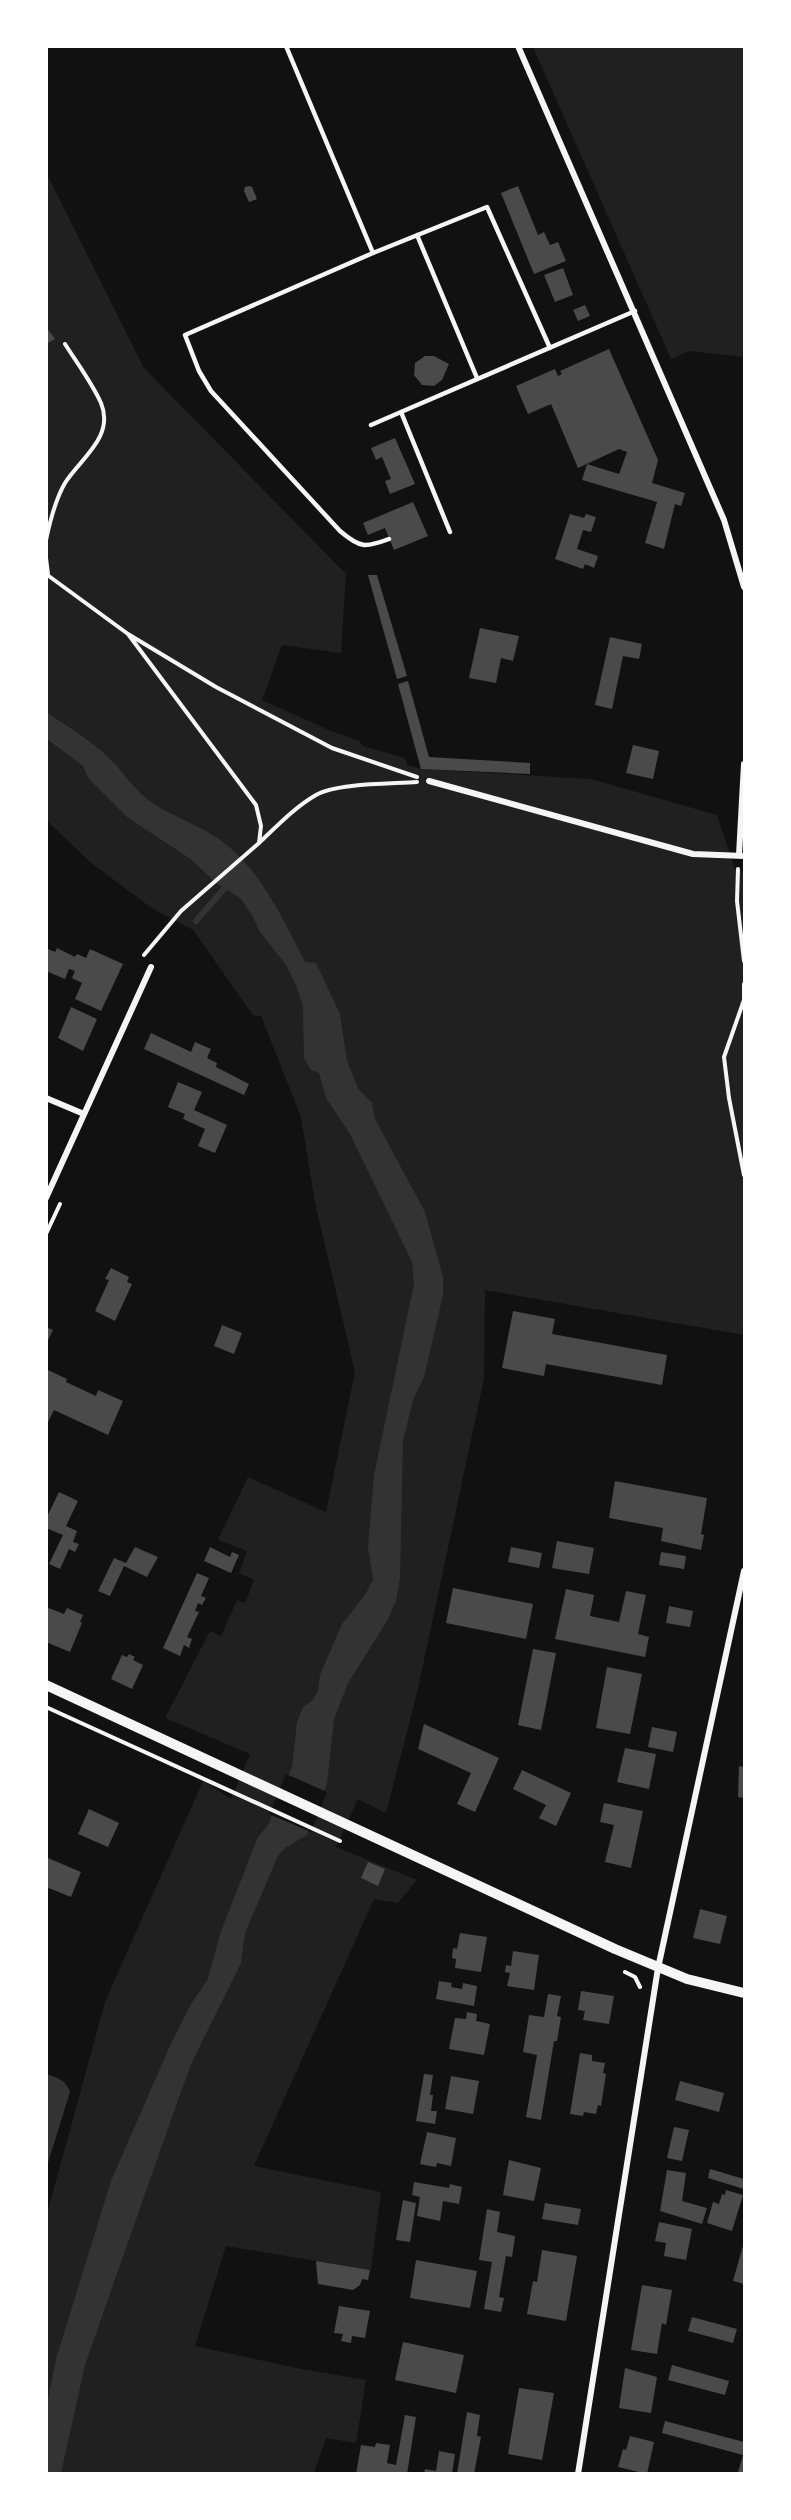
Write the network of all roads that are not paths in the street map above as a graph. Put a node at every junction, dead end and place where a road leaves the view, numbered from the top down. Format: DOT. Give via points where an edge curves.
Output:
graph roads {
  1 [pos="286,46"];
  2 [pos="518,46"];
  3 [pos="417,235"];
  4 [pos="373,253"];
  5 [pos="634,311"];
  6 [pos="550,348"];
  7 [pos="477,378"];
  8 [pos="401,412"];
  9 [pos="371,425"];
  10 [pos="450,532"];
  11 [pos="389,539"];
  12 [pos="744,587"];
  13 [pos="744,764"];
  14 [pos="429,781"];
  15 [pos="742,855"];
  16 [pos="152,967"];
  17 [pos="46,1098"];
  18 [pos="84,1114"];
  19 [pos="46,1198"];
  20 [pos="744,1571"];
  21 [pos="46,1685"];
  22 [pos="658,1968"];
  23 [pos="744,1993"];
  24 [pos="578,2474"];
  1 -- 4 [label="lane"];
  2 -- 5 [label="street"];
  3 -- 4 [label="lane"];
  3 -- 6 [label="lane" via="488,207"];
  3 -- 7 [label="lane"];
  4 -- 11 [label="lane" via="185,335 211,391 340,531 365,546"];
  5 -- 6 [label="lane"];
  5 -- 12 [label="street" via="724,520"];
  6 -- 7 [label="lane"];
  7 -- 8 [label="lane"];
  8 -- 9 [label="lane"];
  8 -- 10 [label="lane"];
  13 -- 15 [label="street"];
  14 -- 15 [label="street" via="693,854"];
  16 -- 18 [label="street"];
  17 -- 18 [label="street"];
  18 -- 19 [label="street"];
  20 -- 22 [label="street"];
  21 -- 22 [label="street"];
  22 -- 23 [label="street"];
  22 -- 24 [label="street"];
}
